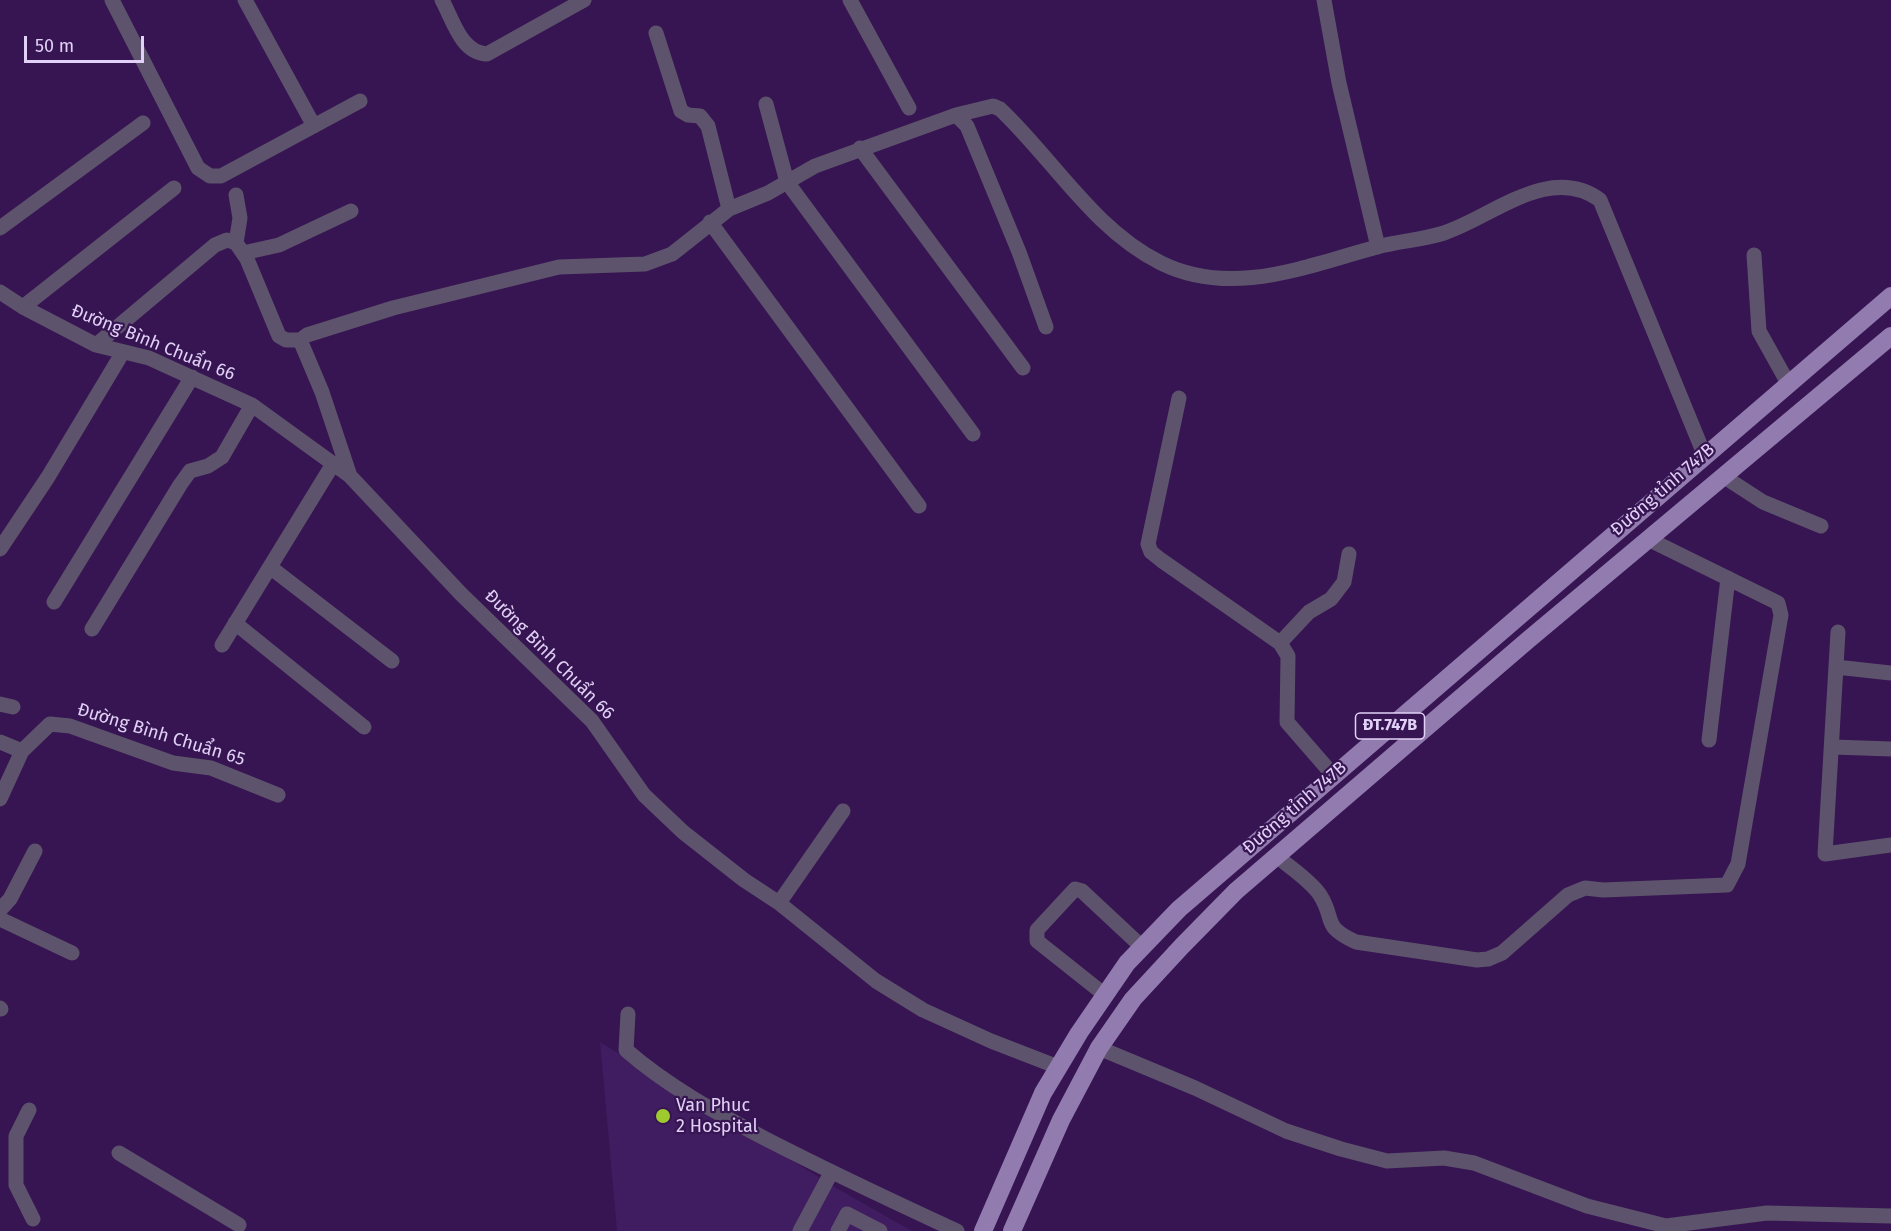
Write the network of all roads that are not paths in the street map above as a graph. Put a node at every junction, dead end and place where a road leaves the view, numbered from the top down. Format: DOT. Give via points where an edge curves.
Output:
graph roads {
  1 [pos="112,0"];
  2 [pos="245,0"];
  3 [pos="442,0"];
  4 [pos="584,0"];
  5 [pos="850,0"];
  6 [pos="1324,0"];
  7 [pos="656,33"];
  8 [pos="360,101"];
  9 [pos="766,104"];
  10 [pos="909,108"];
  11 [pos="956,115"];
  12 [pos="143,123"];
  13 [pos="314,126"];
  14 [pos="860,148"];
  15 [pos="787,182"];
  16 [pos="174,188"];
  17 [pos="236,195"];
  18 [pos="729,209"];
  19 [pos="351,211"];
  20 [pos="710,222"];
  21 [pos="0,228"];
  22 [pos="1378,247"];
  23 [pos="239,248"];
  24 [pos="1754,255"];
  25 [pos="0,292"];
  26 [pos="1891,296"];
  27 [pos="23,307"];
  28 [pos="1046,327"];
  29 [pos="1891,336"];
  30 [pos="300,340"];
  31 [pos="96,345"];
  32 [pos="123,352"];
  33 [pos="1023,368"];
  34 [pos="192,377"];
  35 [pos="1788,383"];
  36 [pos="1179,398"];
  37 [pos="252,405"];
  38 [pos="973,434"];
  39 [pos="1704,454"];
  40 [pos="333,464"];
  41 [pos="350,476"];
  42 [pos="1723,476"];
  43 [pos="919,507"];
  44 [pos="1821,526"];
  45 [pos="1648,539"];
  46 [pos="0,549"];
  47 [pos="1349,554"];
  48 [pos="270,567"];
  49 [pos="1728,578"];
  50 [pos="54,602"];
  51 [pos="235,623"];
  52 [pos="92,629"];
  53 [pos="1838,632"];
  54 [pos="1280,643"];
  55 [pos="222,645"];
  56 [pos="1482,646"];
  57 [pos="392,661"];
  58 [pos="1497,666"];
  59 [pos="1836,667"];
  60 [pos="1891,673"];
  61 [pos="364,727"];
  62 [pos="1709,740"];
  63 [pos="0,742"];
  64 [pos="1833,747"];
  65 [pos="1891,749"];
  66 [pos="22,751"];
  67 [pos="1333,776"];
  68 [pos="278,795"];
  69 [pos="0,799"];
  70 [pos="843,811"];
  71 [pos="1891,845"];
  72 [pos="35,851"];
  73 [pos="1276,856"];
  74 [pos="779,903"];
  75 [pos="0,910"];
  76 [pos="0,919"];
  77 [pos="1142,947"];
  78 [pos="72,953"];
  79 [pos="1105,995"];
  80 [pos="628,1014"];
  81 [pos="1099,1048"];
  82 [pos="1058,1067"];
  83 [pos="29,1110"];
  84 [pos="119,1153"];
  85 [pos="831,1173"];
  86 [pos="1891,1216"];
  87 [pos="33,1220"];
  88 [pos="239,1225"];
  89 [pos="800,1231"];
  90 [pos="837,1231"];
  91 [pos="880,1231"];
  92 [pos="957,1231"];
  93 [pos="983,1231"];
  94 [pos="1011,1231"];
  1 -- 13 [label="street" via="198,168 206,175 221,176"];
  2 -- 13 [label="street"];
  3 -- 4 [label="street" via="468,49 478,54 487,54"];
  5 -- 10 [label="street"];
  6 -- 22 [label="street" via="1339,83"];
  7 -- 18 [label="street" via="681,111 700,116 708,126"];
  8 -- 13 [label="street"];
  9 -- 15 [label="street"];
  11 -- 14 [label="street"];
  11 -- 22 [label="street" via="993,106 1000,109 1082,201 1121,235 1160,262 1196,276 1232,280 1267,277"];
  11 -- 28 [label="street" via="967,126"];
  12 -- 21 [label="street"];
  14 -- 15 [label="street"];
  14 -- 33 [label="street"];
  15 -- 18 [label="street"];
  15 -- 38 [label="street"];
  16 -- 27 [label="street"];
  17 -- 23 [label="street"];
  18 -- 20 [label="street"];
  19 -- 23 [label="street" via="279,245"];
  20 -- 30 [label="street" via="672,254 645,264 559,267 393,308"];
  20 -- 43 [label="street"];
  22 -- 39 [label="street" via="1445,232 1547,189 1567,187 1592,194 1600,200"];
  23 -- 30 [label="street" via="279,336"];
  23 -- 31 [label="street" via="227,240 215,245"];
  24 -- 35 [label="street" via="1759,331"];
  25 -- 27 [label="street, Đường Bình Chuẩn 66"];
  26 -- 35 [label="main road, Đường tỉnh 747B / ĐT.747B"];
  27 -- 31 [label="street, Đường Bình Chuẩn 66"];
  29 -- 42 [label="main road, Đường tỉnh 747B / ĐT.747B"];
  30 -- 41 [label="street"];
  31 -- 32 [label="street, Đường Bình Chuẩn 66"];
  32 -- 34 [label="street, Đường Bình Chuẩn 66" via="149,358"];
  32 -- 46 [label="street"];
  34 -- 37 [label="street, Đường Bình Chuẩn 66"];
  34 -- 50 [label="street"];
  35 -- 39 [label="main road, Đường tỉnh 747B / ĐT.747B"];
  36 -- 54 [label="street" via="1148,544 1151,552"];
  37 -- 40 [label="street, Đường Bình Chuẩn 66"];
  37 -- 52 [label="street" via="222,457 190,471"];
  39 -- 56 [label="main road, Đường tỉnh 747B / ĐT.747B"];
  40 -- 41 [label="street, Đường Bình Chuẩn 66"];
  40 -- 48 [label="street"];
  41 -- 74 [label="street, Đường Bình Chuẩn 66" via="461,594 592,721 644,795 692,839"];
  42 -- 44 [label="street" via="1763,502"];
  42 -- 45 [label="main road, Đường tỉnh 747B / ĐT.747B"];
  45 -- 49 [label="street"];
  45 -- 58 [label="main road, Đường tỉnh 747B / ĐT.747B"];
  47 -- 54 [label="street" via="1344,582 1331,599 1309,612"];
  48 -- 51 [label="street"];
  48 -- 57 [label="street"];
  49 -- 62 [label="street"];
  49 -- 73 [label="street" via="1778,603 1781,615 1738,864 1727,885 1585,888 1568,895 1502,953 1477,960 1356,942 1340,935 1332,928 1320,896"];
  51 -- 55 [label="street"];
  51 -- 61 [label="street"];
  53 -- 59 [label="street"];
  54 -- 67 [label="street" via="1288,656 1287,722"];
  56 -- 58 [label="main road"];
  56 -- 67 [label="main road, Đường tỉnh 747B / ĐT.747B"];
  58 -- 73 [label="main road, Đường tỉnh 747B / ĐT.747B"];
  59 -- 60 [label="street"];
  59 -- 64 [label="street"];
  63 -- 66 [label="street"];
  64 -- 65 [label="street"];
  64 -- 71 [label="street" via="1825,854"];
  66 -- 68 [label="street, Đường Bình Chuẩn 65" via="50,724 70,726 173,763 211,768"];
  66 -- 69 [label="street, Đường Bình Chuẩn 65"];
  67 -- 77 [label="main road, Đường tỉnh 747B / ĐT.747B" via="1179,909"];
  70 -- 74 [label="street"];
  72 -- 75 [label="street"];
  73 -- 81 [label="main road, Đường tỉnh 747B / ĐT.747B" via="1236,891 1132,999"];
  74 -- 82 [label="street, Đường Bình Chuẩn 66" via="876,981 923,1010"];
  76 -- 78 [label="street"];
  77 -- 79 [label="main road, Đường tỉnh 747B / ĐT.747B"];
  77 -- 79 [label="street" via="1082,891 1075,889 1037,930 1037,941"];
  79 -- 82 [label="main road, Đường tỉnh 747B / ĐT.747B"];
  80 -- 85 [label="street" via="626,1050 641,1063 716,1113"];
  81 -- 86 [label="street" via="1286,1131 1341,1149 1387,1161 1444,1158 1474,1162 1587,1206 1666,1226 1767,1213"];
  81 -- 94 [label="main road, Đường tỉnh 747B / ĐT.747B" via="1061,1120"];
  82 -- 93 [label="main road, Đường tỉnh 747B / ĐT.747B"];
  83 -- 87 [label="street" via="16,1136 16,1185"];
  84 -- 88 [label="street"];
  85 -- 89 [label="street"];
  85 -- 92 [label="street"];
  90 -- 91 [label="street" via="846,1214"];
}
